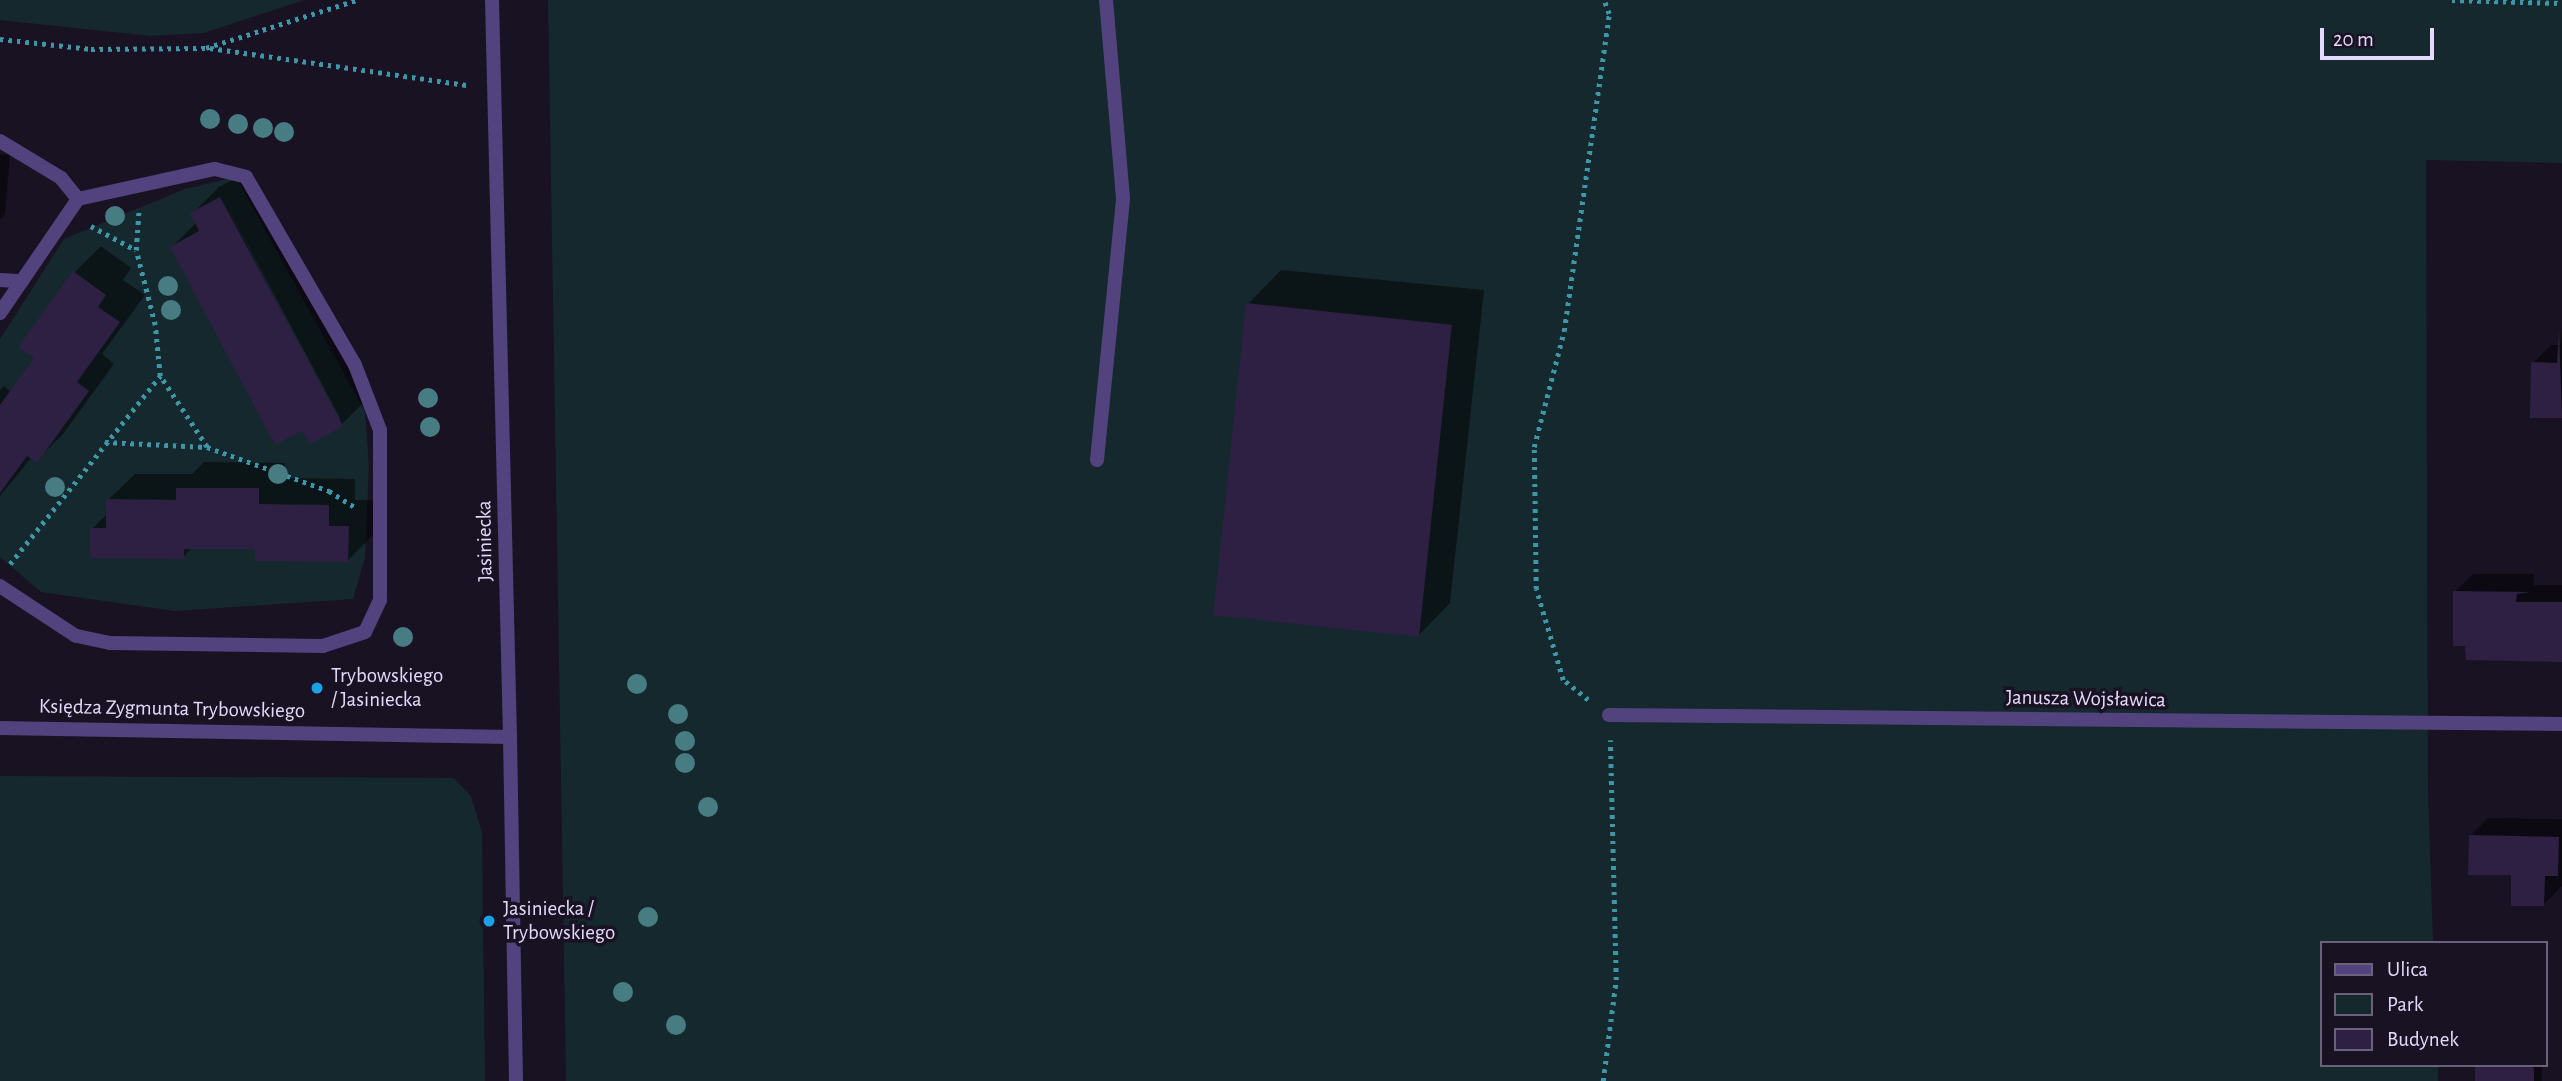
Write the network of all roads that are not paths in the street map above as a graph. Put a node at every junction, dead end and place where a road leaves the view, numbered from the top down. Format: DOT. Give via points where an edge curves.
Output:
graph roads {
  1 [pos="492,0"];
  2 [pos="1106,0"];
  3 [pos="0,141"];
  4 [pos="78,199"];
  5 [pos="0,280"];
  6 [pos="22,281"];
  7 [pos="0,313"];
  8 [pos="1097,460"];
  9 [pos="0,586"];
  10 [pos="1609,715"];
  11 [pos="2562,724"];
  12 [pos="0,728"];
  13 [pos="510,737"];
  14 [pos="516,1081"];
  1 -- 13 [label="street, Jasiniecka" via="498,89"];
  2 -- 8 [label="street" via="1123,198"];
  3 -- 4 [label="street" via="61,178"];
  4 -- 6 [label="street"];
  4 -- 9 [label="street" via="215,169 246,177 355,365 380,430 380,600 374,619 351,640 323,646 110,643 76,636"];
  5 -- 6 [label="street"];
  6 -- 7 [label="street"];
  10 -- 11 [label="street, Janusza Wojsławica"];
  12 -- 13 [label="street, Księdza Zygmunta Trybowskiego"];
  13 -- 14 [label="street, Jasiniecka"];
}
